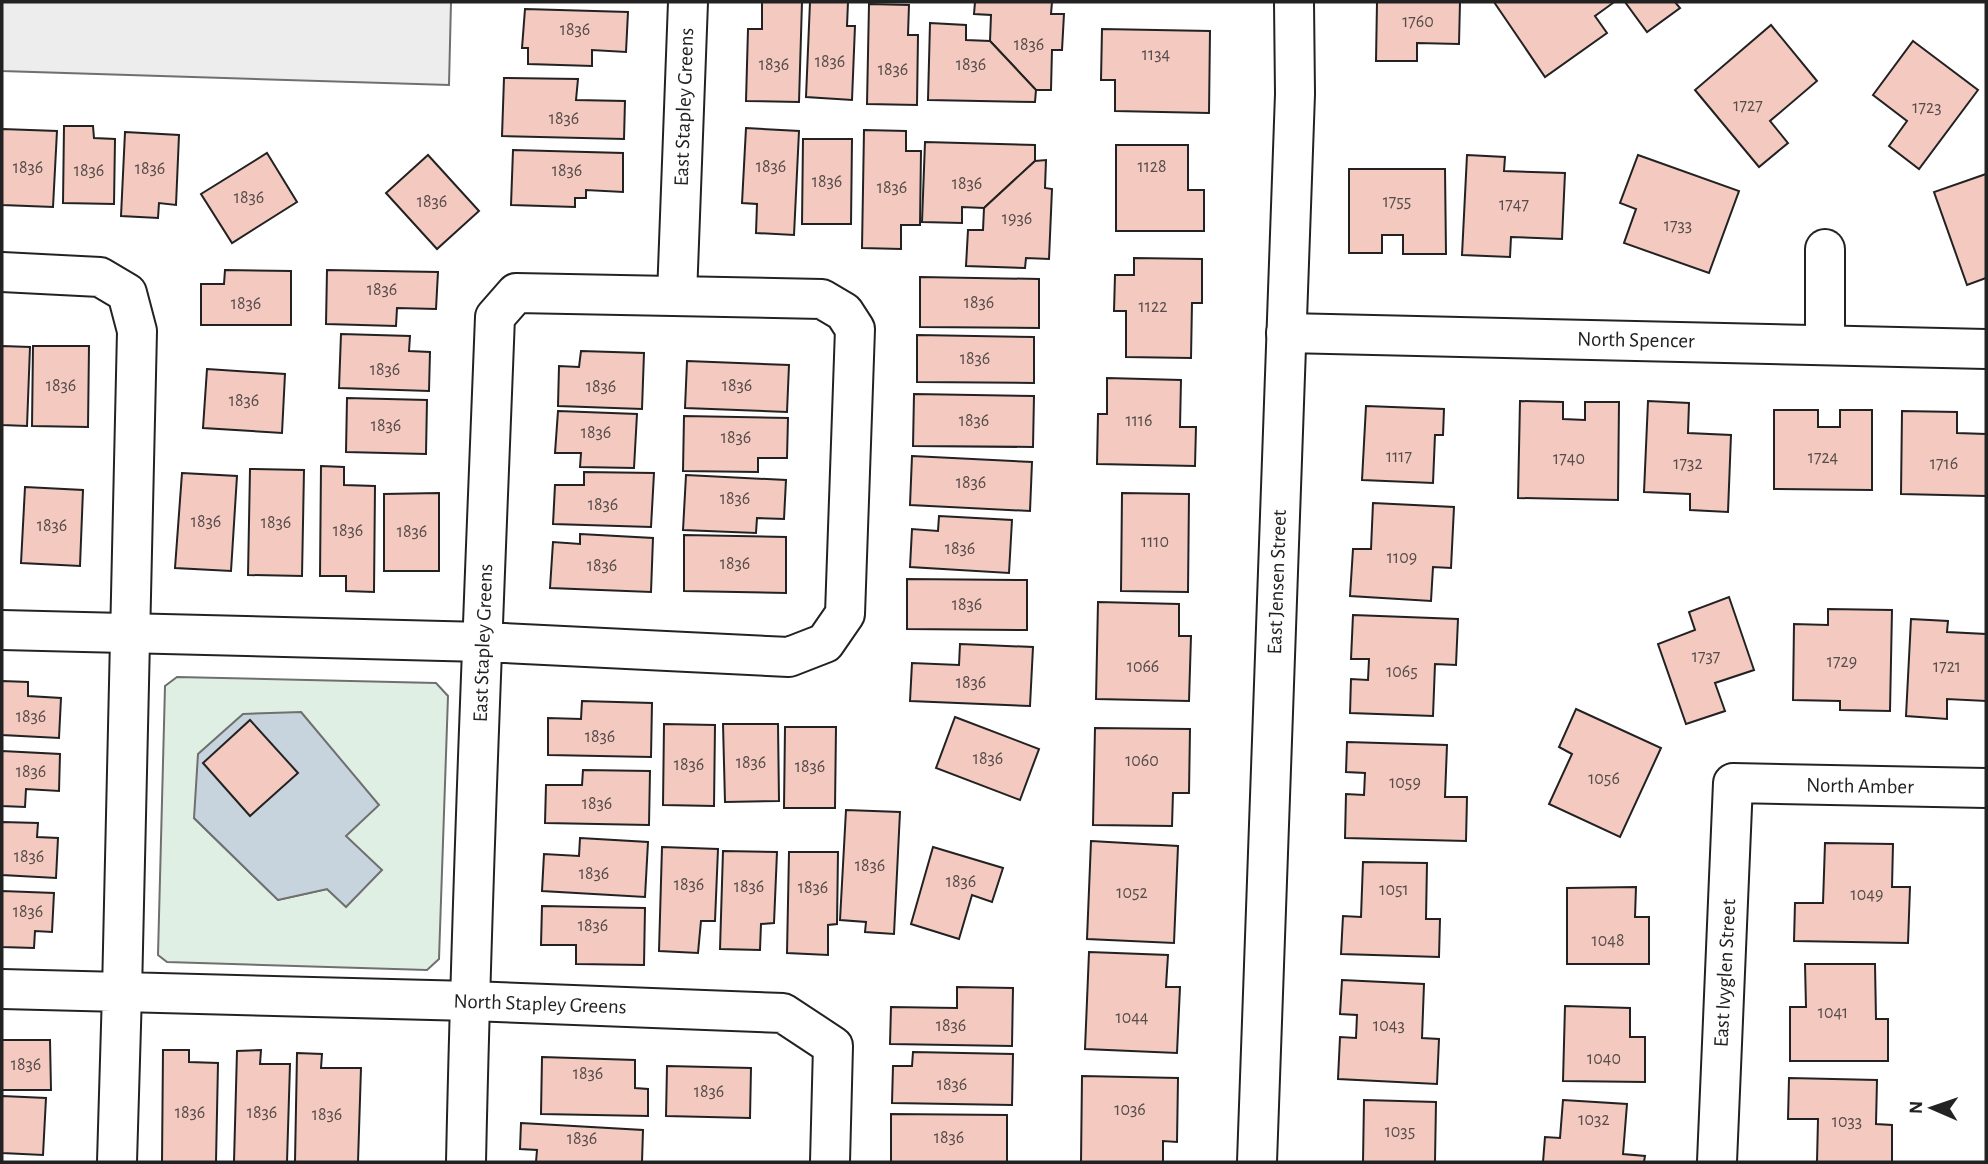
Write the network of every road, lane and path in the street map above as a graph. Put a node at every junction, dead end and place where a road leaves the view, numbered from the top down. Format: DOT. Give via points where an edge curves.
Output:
graph roads {
  1 [pos="688,2"];
  2 [pos="1294,2"];
  3 [pos="1825,249"];
  4 [pos="2,272"];
  5 [pos="677,296"];
  6 [pos="1286,333"];
  7 [pos="1825,343"];
  8 [pos="1986,349"];
  9 [pos="2,630"];
  10 [pos="131,634"];
  11 [pos="483,642"];
  12 [pos="1733,783"];
  13 [pos="1986,788"];
  14 [pos="2,989"];
  15 [pos="122,992"];
  16 [pos="470,1001"];
  17 [pos="117,1162"];
  18 [pos="466,1162"];
  19 [pos="830,1162"];
  20 [pos="1257,1162"];
  21 [pos="1717,1162"];
  1 -- 5 [label="street, East Stapley Greens"];
  2 -- 6 [label="street, East Jensen Street"];
  3 -- 7 [label="street"];
  4 -- 10 [label="street" via="100,277 127,293 137,331"];
  5 -- 11 [label="street, East Stapley Greens" via="516,292 495,317"];
  5 -- 11 [label="street, East Stapley Greens" via="822,299 844,312 855,329 845,614 825,643 789,657"];
  6 -- 7 [label="street, North Spencer"];
  6 -- 20 [label="street, East Jensen Street"];
  7 -- 8 [label="street, North Spencer"];
  9 -- 10 [label="street"];
  10 -- 11 [label="street"];
  10 -- 15 [label="street"];
  11 -- 16 [label="street, East Stapley Greens"];
  12 -- 13 [label="street, North Amber"];
  12 -- 21 [label="street, East Ivyglen Street"];
  14 -- 15 [label="street"];
  15 -- 16 [label="street, North Stapley Greens"];
  15 -- 17 [label="street"];
  16 -- 18 [label="street, East Stapley Greens"];
  16 -- 19 [label="street, North Stapley Greens" via="783,1013 833,1046"];
}
